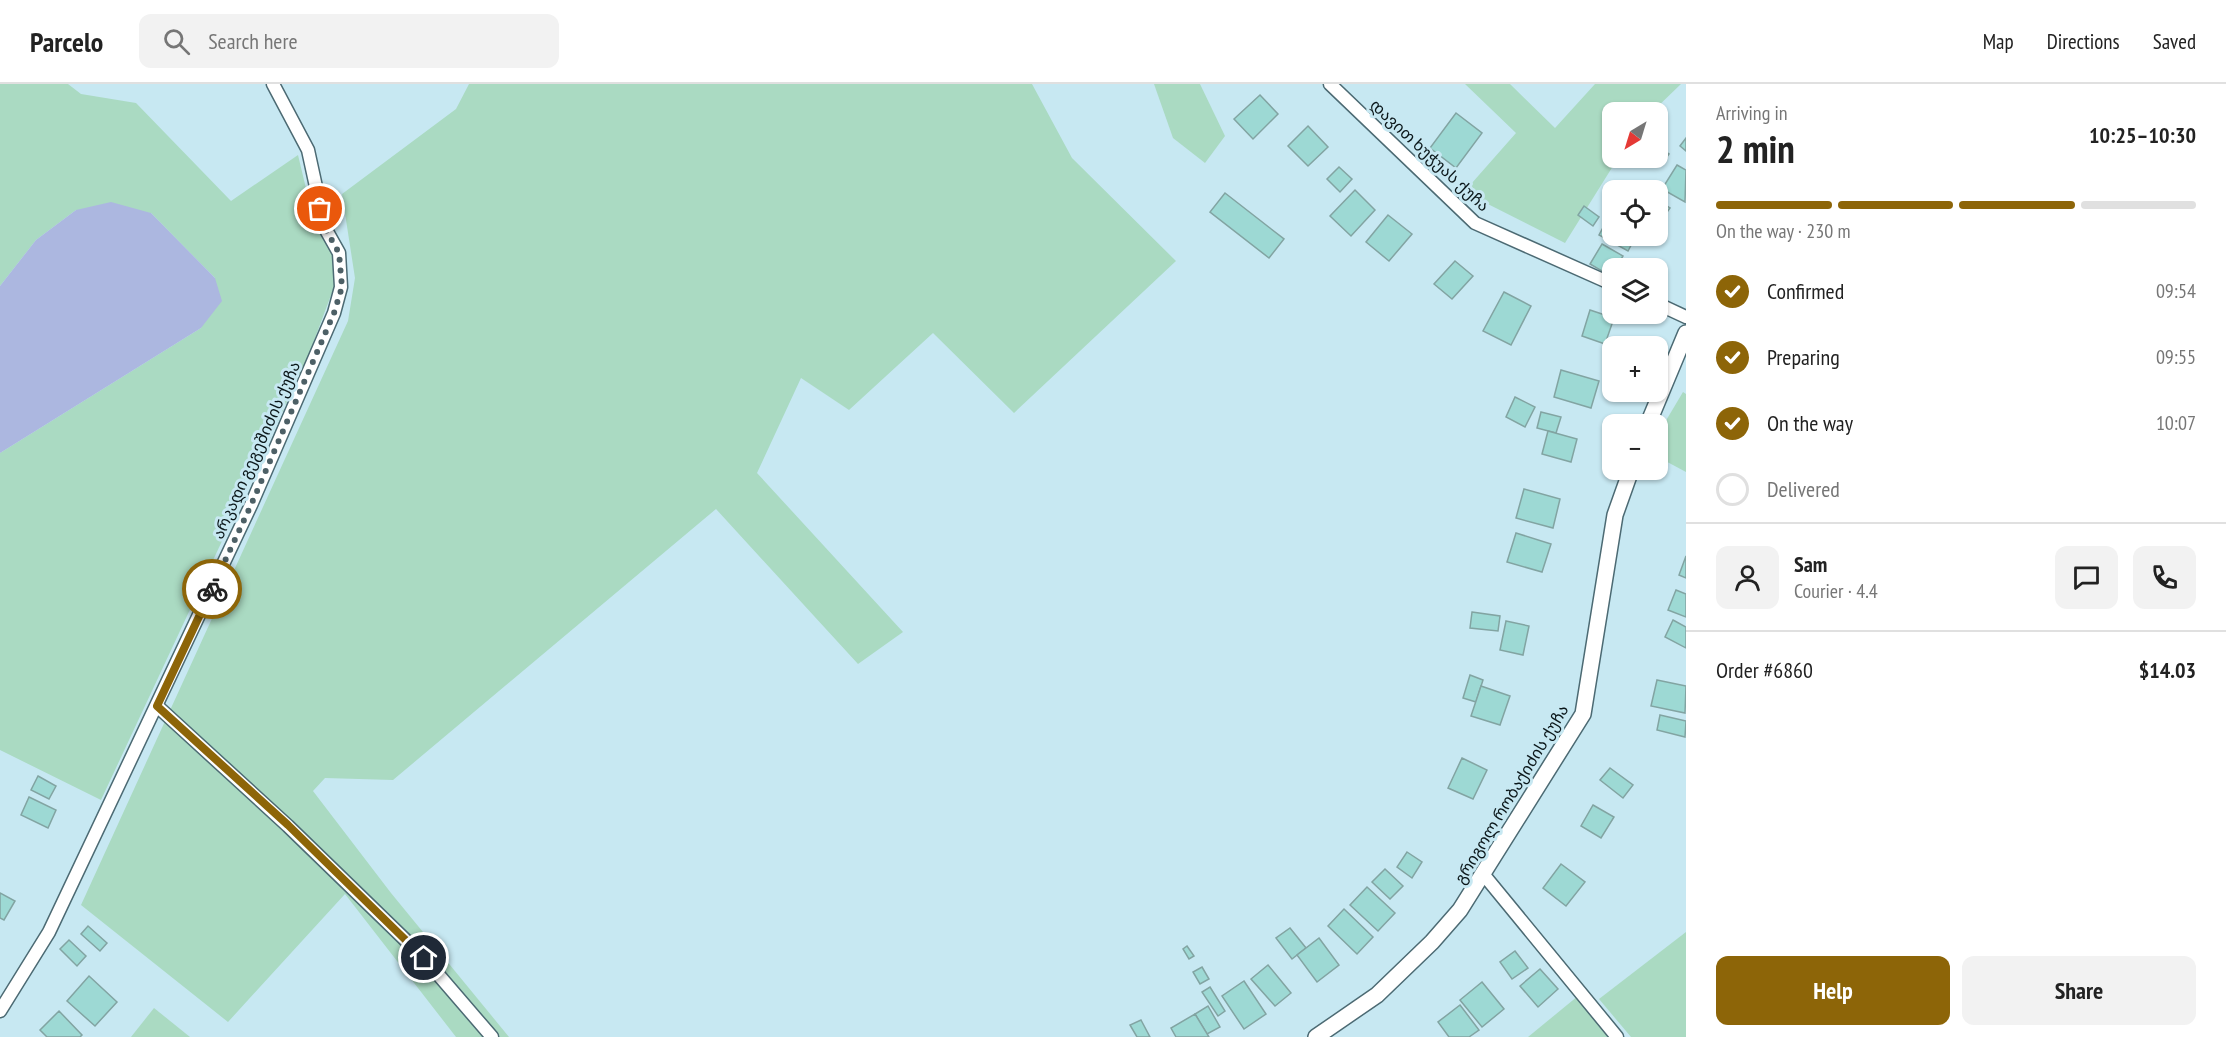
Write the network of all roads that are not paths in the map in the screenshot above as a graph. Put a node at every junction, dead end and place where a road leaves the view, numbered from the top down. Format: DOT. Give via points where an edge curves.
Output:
graph roads {
  1 [pos="273,84"];
  2 [pos="1329,84"];
  3 [pos="1602,280"];
  4 [pos="1668,309"];
  5 [pos="1686,317"];
  6 [pos="1686,333"];
  7 [pos="1652,414"];
  8 [pos="1628,480"];
  9 [pos="157,706"];
  10 [pos="1484,875"];
  11 [pos="0,1011"];
  12 [pos="492,1037"];
  13 [pos="1317,1037"];
  14 [pos="1617,1037"];
  1 -- 9 [label="street, არკადი გეგეშიძის ქუჩა" via="308,150 325,228 339,253 342,287 251,505"];
  2 -- 3 [label="street, დავით ხუჭუას ქუჩა" via="1475,223"];
  4 -- 5 [label="street"];
  6 -- 7 [label="street"];
  8 -- 10 [label="street, გრიგოლ რობაქიძის ქუჩა" via="1615,516 1583,714"];
  9 -- 11 [label="street, არკადი გეგეშიძის ქუჩა" via="50,932"];
  9 -- 12 [label="street" via="288,825 424,958"];
  10 -- 13 [label="street, გრიგოლ რობაქიძის ქუჩა" via="1432,942 1377,995"];
  10 -- 14 [label="street"];
}
